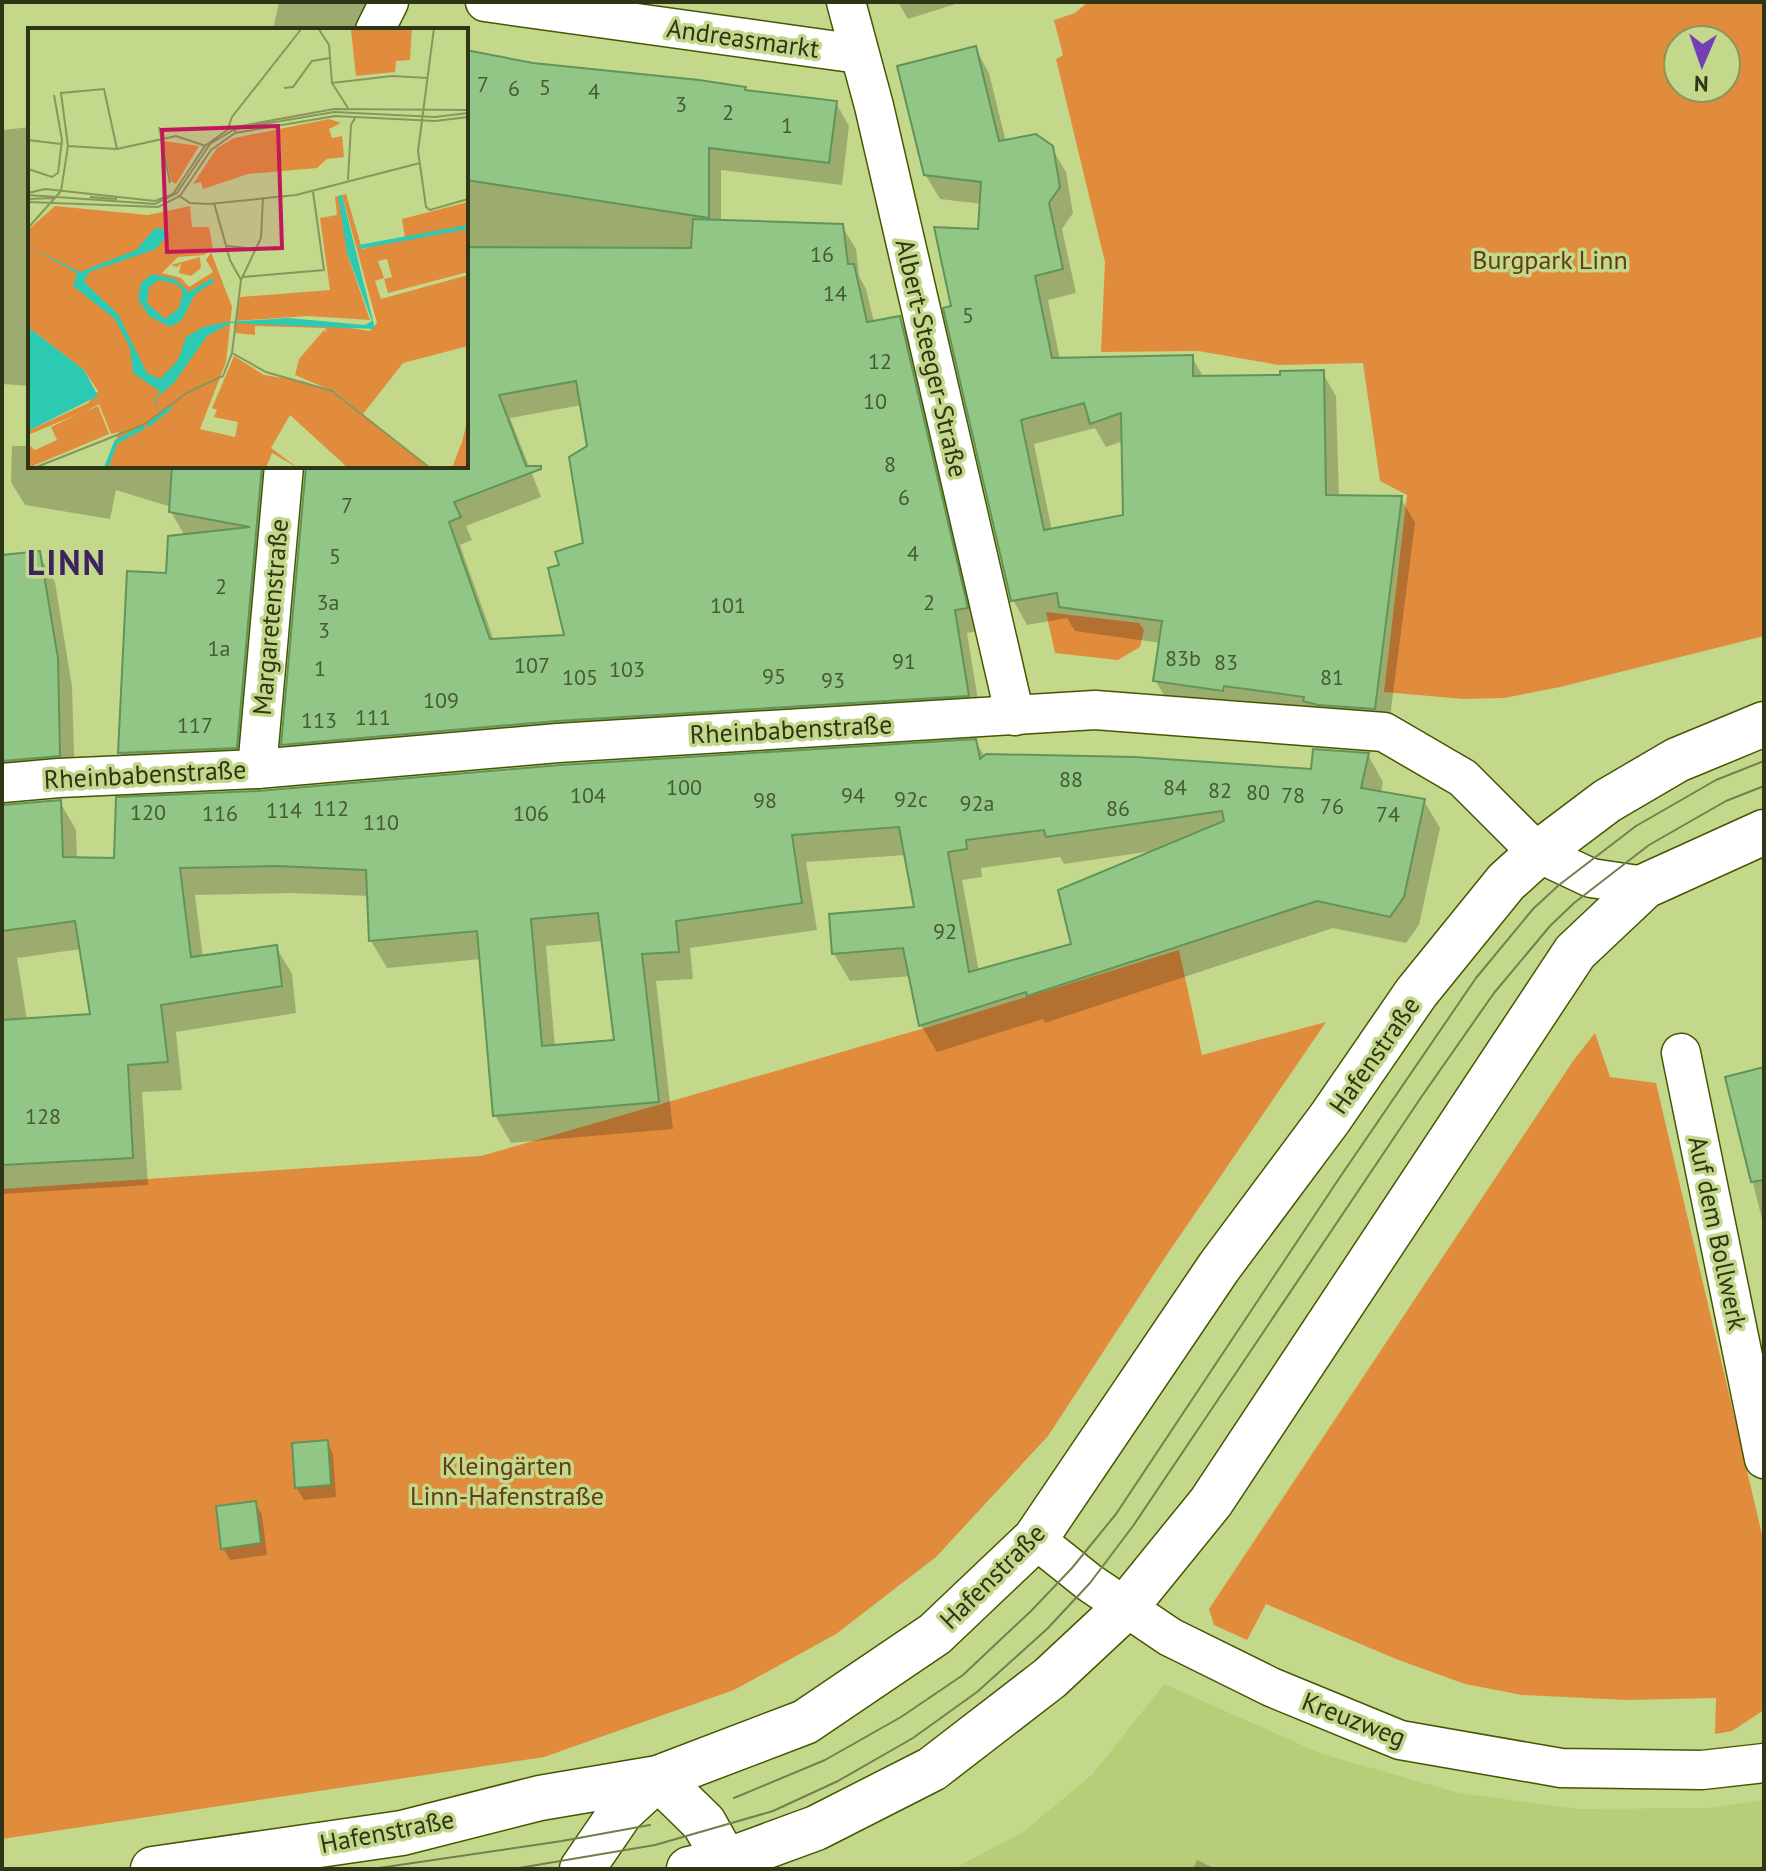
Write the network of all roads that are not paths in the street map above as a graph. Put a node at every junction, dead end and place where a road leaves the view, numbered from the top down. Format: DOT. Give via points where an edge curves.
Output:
graph roads {
  1 [pos="389,2"];
  2 [pos="485,2"];
  3 [pos="846,2"];
  4 [pos="376,28"];
  5 [pos="859,54"];
  6 [pos="284,468"];
  7 [pos="1015,716"];
  8 [pos="1764,724"];
  9 [pos="257,769"];
  10 [pos="2,783"];
  11 [pos="1764,832"];
  12 [pos="1538,853"];
  13 [pos="1645,886"];
  14 [pos="1681,1053"];
  15 [pos="1764,1459"];
  16 [pos="1035,1539"];
  17 [pos="1125,1608"];
  18 [pos="1764,1763"];
  19 [pos="658,1778"];
  20 [pos="715,1866"];
  21 [pos="153,1869"];
  22 [pos="582,1869"];
  1 -- 4 [label="street"];
  2 -- 5 [label="street, Andreasmarkt"];
  3 -- 5 [label="street, Albert-Steeger-Straße"];
  5 -- 7 [label="street, Albert-Steeger-Straße"];
  6 -- 9 [label="street, Margaretenstraße"];
  7 -- 9 [label="street, Rheinbabenstraße" via="558,743"];
  7 -- 12 [label="street, Rheinbabenstraße" via="1095,710 1384,732 1463,778"];
  8 -- 12 [label="main road" via="1677,760 1607,801"];
  9 -- 10 [label="street, Rheinbabenstraße"];
  11 -- 13 [label="main road"];
  12 -- 13 [label="street, Rheinbabenstraße" via="1591,878"];
  12 -- 16 [label="main road, Hafenstraße" via="1506,882 1416,993 1219,1267"];
  13 -- 17 [label="main road" via="1575,952 1211,1502"];
  14 -- 15 [label="street, Auf dem Bollwerk"];
  16 -- 17 [label="street, Kreuzweg"];
  16 -- 19 [label="main road, Hafenstraße" via="935,1634 805,1722"];
  17 -- 18 [label="street, Kreuzweg" via="1170,1637 1271,1687 1400,1740 1561,1768 1702,1770"];
  17 -- 20 [label="main road" via="1050,1678 932,1769 816,1828"];
  19 -- 20 [label="main road" via="704,1823"];
  19 -- 21 [label="main road, Hafenstraße" via="540,1798 402,1833"];
  19 -- 22 [label="main road" via="621,1812"];
}
